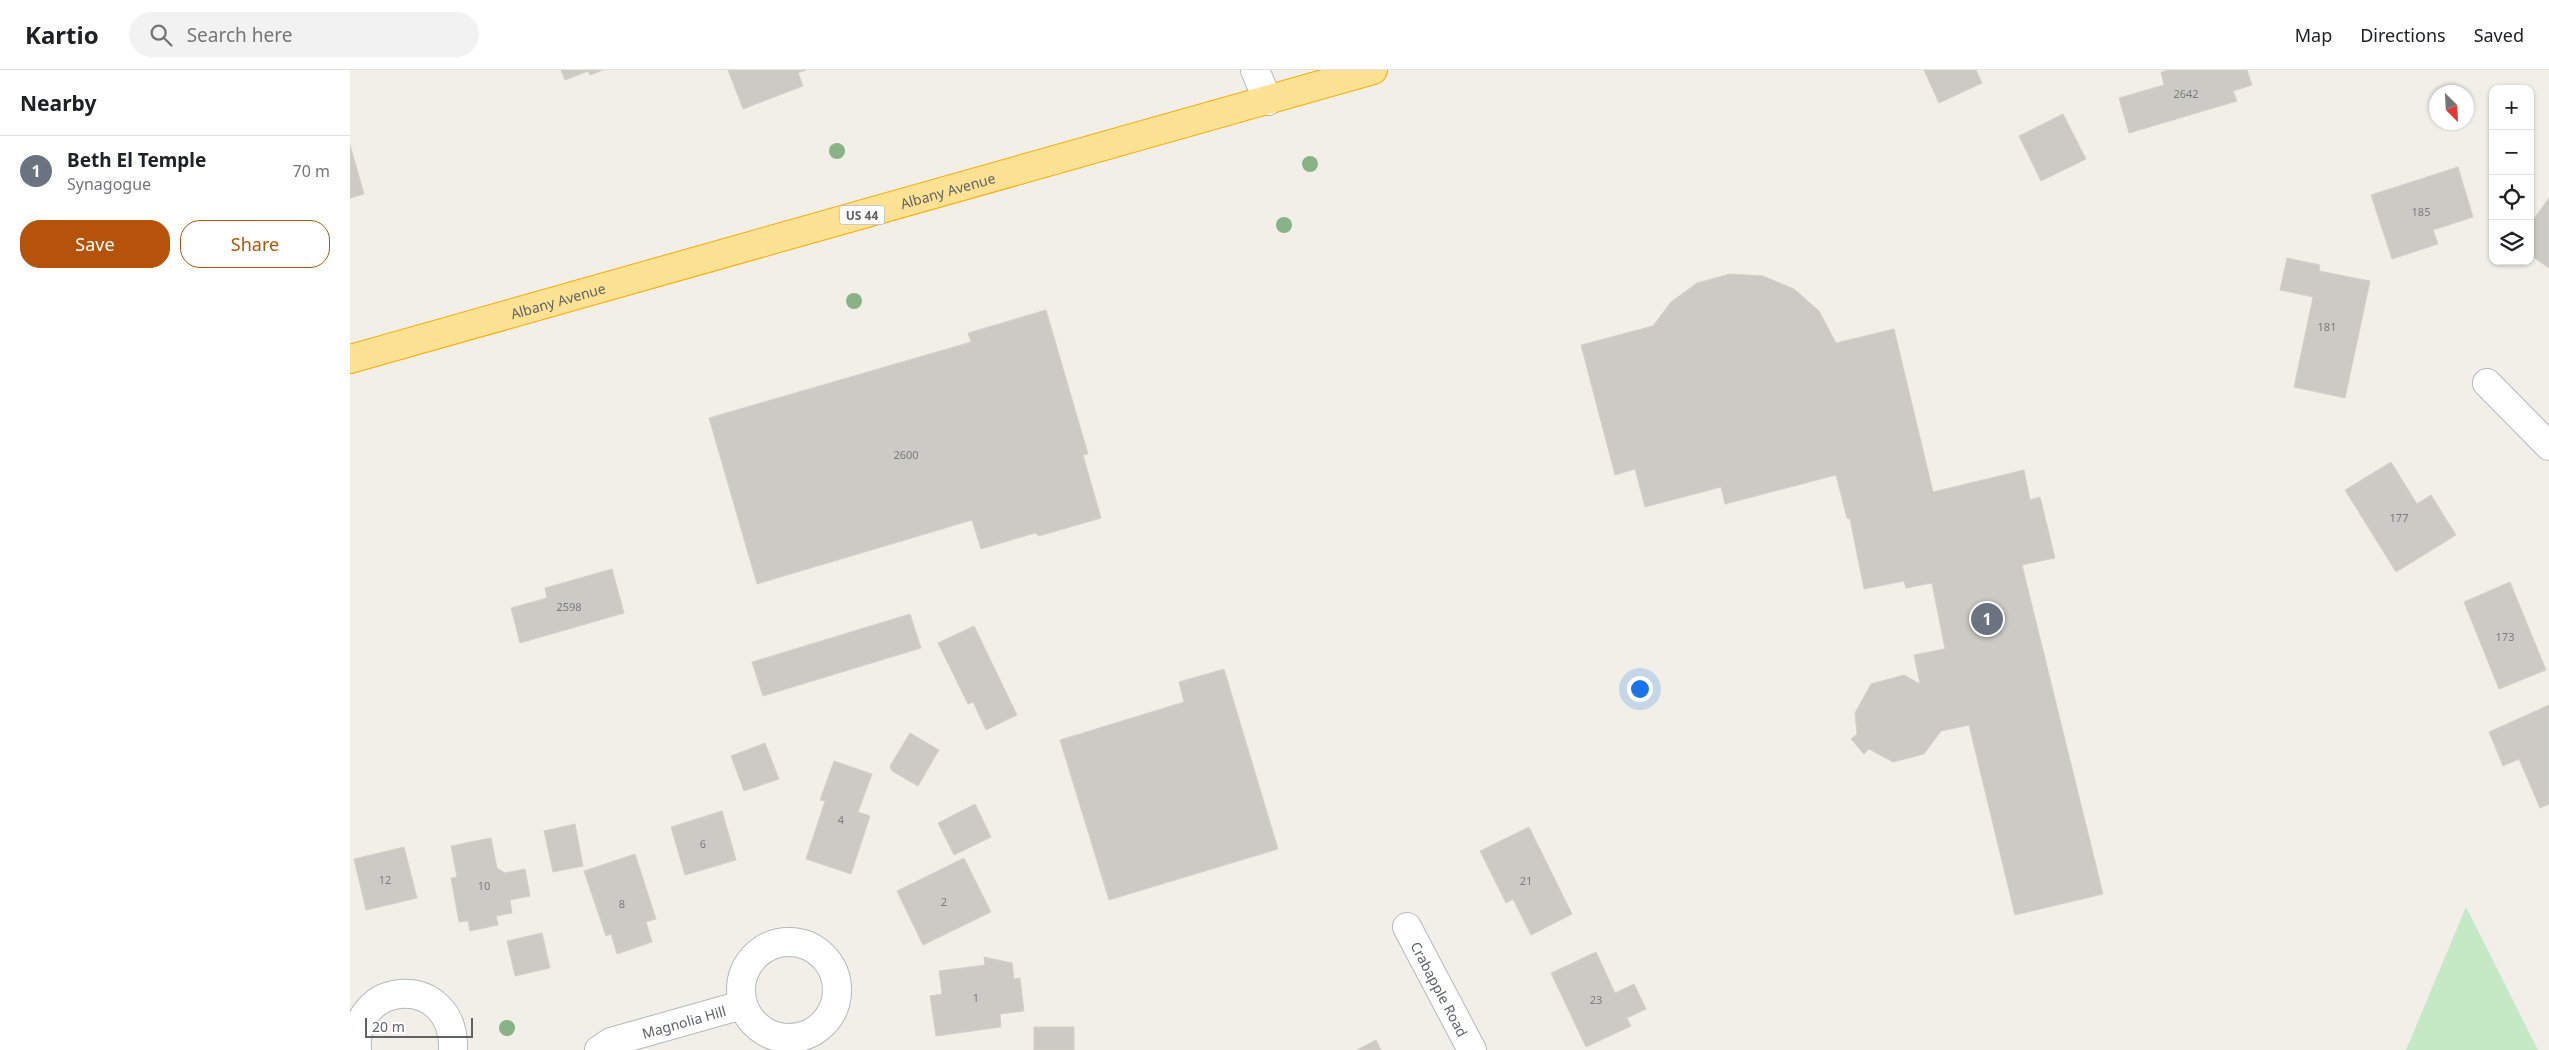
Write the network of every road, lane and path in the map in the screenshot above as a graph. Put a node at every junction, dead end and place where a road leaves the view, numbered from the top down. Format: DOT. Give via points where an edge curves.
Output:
graph roads {
  1 [pos="1256,70"];
  2 [pos="1373,70"];
  3 [pos="1268,101"];
  4 [pos="350,359"];
  5 [pos="2487,383"];
  6 [pos="2549,446"];
  7 [pos="1407,927"];
  8 [pos="742,1005"];
  9 [pos="357,1050"];
  10 [pos="454,1050"];
  11 [pos="598,1050"];
  12 [pos="1472,1050"];
  1 -- 3 [label="street"];
  2 -- 3 [label="highway, Albany Avenue / US 44"];
  3 -- 4 [label="highway, Albany Avenue / US 44"];
  5 -- 6 [label="street"];
  7 -- 12 [label="street, Crabapple Road"];
  8 -- 11 [label="street, Magnolia Hill" via="611,1042"];
  9 -- 10 [label="street" via="360,1022 370,1008 382,998 412,993 440,1007 454,1034"];
}
